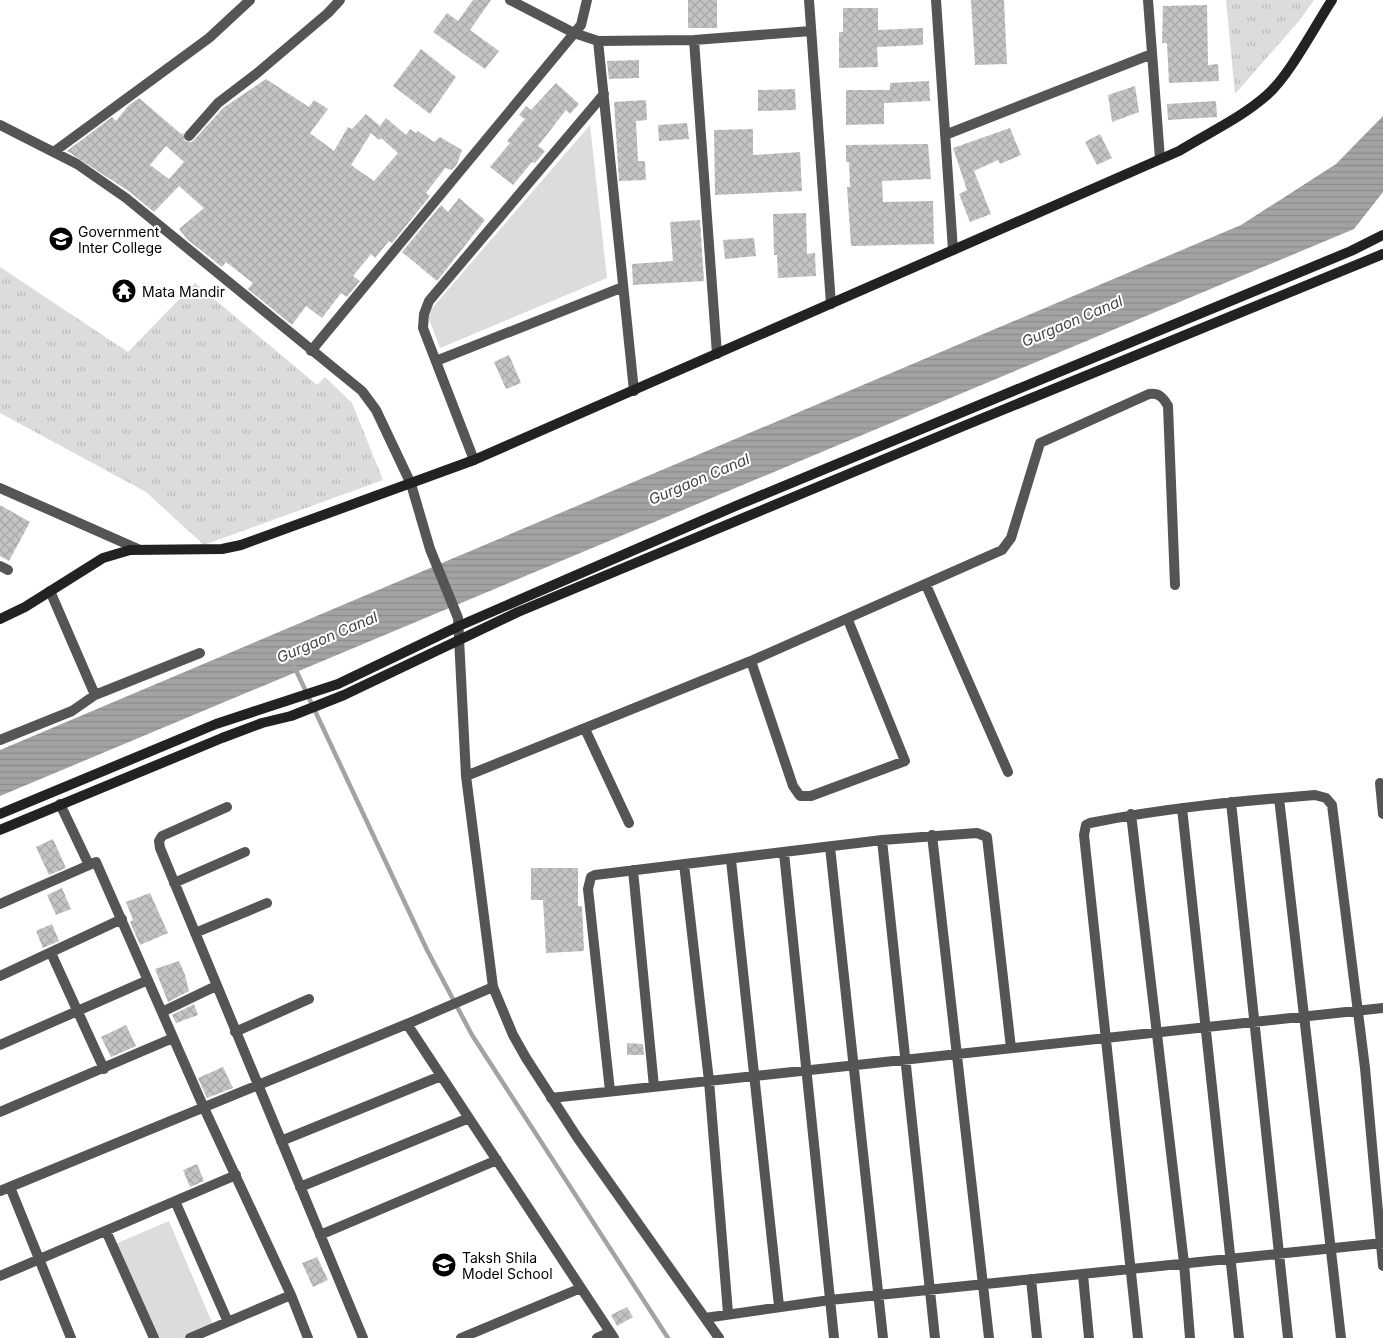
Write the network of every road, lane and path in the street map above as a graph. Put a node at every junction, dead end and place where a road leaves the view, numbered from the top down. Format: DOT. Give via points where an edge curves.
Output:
graph roads {
  1 [pos="250,0"];
  2 [pos="340,0"];
  3 [pos="510,0"];
  4 [pos="587,0"];
  5 [pos="809,0"];
  6 [pos="936,0"];
  7 [pos="1148,0"];
  8 [pos="1332,0"];
  9 [pos="811,31"];
  10 [pos="574,33"];
  11 [pos="694,40"];
  12 [pos="598,41"];
  13 [pos="1152,54"];
  14 [pos="604,94"];
  15 [pos="0,125"];
  16 [pos="945,135"];
  17 [pos="190,136"];
  18 [pos="55,151"];
  19 [pos="1160,160"];
  20 [pos="1383,236"];
  21 [pos="953,250"];
  22 [pos="1383,254"];
  23 [pos="623,287"];
  24 [pos="831,304"];
  25 [pos="311,350"];
  26 [pos="717,354"];
  27 [pos="436,360"];
  28 [pos="634,391"];
  29 [pos="474,460"];
  30 [pos="411,484"];
  31 [pos="0,488"];
  32 [pos="138,550"];
  33 [pos="926,585"];
  34 [pos="1175,585"];
  35 [pos="50,591"];
  36 [pos="0,619"];
  37 [pos="848,620"];
  38 [pos="459,626"];
  39 [pos="460,639"];
  40 [pos="200,653"];
  41 [pos="751,661"];
  42 [pos="95,695"];
  43 [pos="585,729"];
  44 [pos="0,740"];
  45 [pos="1008,772"];
  46 [pos="466,776"];
  47 [pos="1380,783"];
  48 [pos="1279,798"];
  49 [pos="1231,802"];
  50 [pos="60,804"];
  51 [pos="227,808"];
  52 [pos="1182,808"];
  53 [pos="0,814"];
  54 [pos="1132,814"];
  55 [pos="1383,814"];
  56 [pos="629,823"];
  57 [pos="0,830"];
  58 [pos="932,835"];
  59 [pos="882,840"];
  60 [pos="830,847"];
  61 [pos="244,852"];
  62 [pos="784,853"];
  63 [pos="731,860"];
  64 [pos="684,864"];
  65 [pos="89,865"];
  66 [pos="633,870"];
  67 [pos="174,884"];
  68 [pos="267,903"];
  69 [pos="0,904"];
  70 [pos="122,919"];
  71 [pos="195,932"];
  72 [pos="51,953"];
  73 [pos="0,976"];
  74 [pos="148,980"];
  75 [pos="216,986"];
  76 [pos="493,986"];
  77 [pos="309,1000"];
  78 [pos="1383,1008"];
  79 [pos="1356,1011"];
  80 [pos="79,1012"];
  81 [pos="162,1012"];
  82 [pos="1303,1017"];
  83 [pos="1253,1022"];
  84 [pos="407,1024"];
  85 [pos="1206,1027"];
  86 [pos="235,1032"];
  87 [pos="1156,1032"];
  88 [pos="1104,1037"];
  89 [pos="174,1038"];
  90 [pos="0,1045"];
  91 [pos="1011,1048"];
  92 [pos="956,1054"];
  93 [pos="907,1059"];
  94 [pos="855,1065"];
  95 [pos="104,1069"];
  96 [pos="806,1070"];
  97 [pos="441,1076"];
  98 [pos="756,1076"];
  99 [pos="709,1080"];
  100 [pos="258,1085"];
  101 [pos="654,1087"];
  102 [pos="610,1091"];
  103 [pos="552,1098"];
  104 [pos="204,1108"];
  105 [pos="0,1112"];
  106 [pos="469,1118"];
  107 [pos="281,1141"];
  108 [pos="497,1160"];
  109 [pos="236,1175"];
  110 [pos="300,1187"];
  111 [pos="5,1189"];
  112 [pos="175,1202"];
  113 [pos="106,1231"];
  114 [pos="320,1235"];
  115 [pos="1382,1243"];
  116 [pos="1332,1249"];
  117 [pos="1278,1254"];
  118 [pos="39,1259"];
  119 [pos="1231,1260"];
  120 [pos="1184,1263"];
  121 [pos="1383,1266"];
  122 [pos="1130,1270"];
  123 [pos="1083,1275"];
  124 [pos="0,1276"];
  125 [pos="1031,1279"];
  126 [pos="983,1285"];
  127 [pos="581,1288"];
  128 [pos="930,1291"];
  129 [pos="292,1295"];
  130 [pos="880,1296"];
  131 [pos="830,1300"];
  132 [pos="779,1306"];
  133 [pos="728,1313"];
  134 [pos="705,1318"];
  135 [pos="228,1322"];
  136 [pos="612,1335"];
  137 [pos="72,1338"];
  138 [pos="154,1338"];
  139 [pos="190,1338"];
  140 [pos="308,1338"];
  141 [pos="363,1338"];
  142 [pos="461,1338"];
  143 [pos="597,1338"];
  144 [pos="719,1338"];
  145 [pos="834,1338"];
  146 [pos="883,1338"];
  147 [pos="935,1338"];
  148 [pos="989,1338"];
  149 [pos="1037,1338"];
  150 [pos="1089,1338"];
  151 [pos="1138,1338"];
  152 [pos="1190,1338"];
  153 [pos="1239,1338"];
  154 [pos="1288,1338"];
  155 [pos="1342,1338"];
  1 -- 18 [label="street" via="209,38"];
  2 -- 17 [label="street" via="256,74 218,102"];
  3 -- 10 [label="street"];
  4 -- 10 [label="street" via="585,18"];
  5 -- 9 [label="street"];
  6 -- 16 [label="street"];
  7 -- 13 [label="street"];
  8 -- 19 [label="main road" via="1268,95"];
  9 -- 11 [label="street"];
  9 -- 24 [label="street"];
  10 -- 12 [label="street"];
  10 -- 25 [label="street"];
  11 -- 12 [label="street"];
  11 -- 26 [label="street"];
  12 -- 14 [label="street"];
  13 -- 16 [label="street"];
  13 -- 19 [label="street"];
  14 -- 23 [label="street"];
  14 -- 27 [label="street" via="429,300 423,328"];
  15 -- 18 [label="street"];
  16 -- 21 [label="street"];
  18 -- 25 [label="street" via="126,198"];
  19 -- 21 [label="main road"];
  20 -- 38 [label="main road"];
  21 -- 24 [label="main road"];
  22 -- 39 [label="main road" via="966,425"];
  23 -- 27 [label="street"];
  23 -- 28 [label="street"];
  24 -- 26 [label="main road"];
  25 -- 30 [label="street" via="362,391 376,410"];
  26 -- 28 [label="main road"];
  27 -- 29 [label="street"];
  28 -- 29 [label="main road"];
  29 -- 30 [label="main road"];
  30 -- 32 [label="main road" via="231,548"];
  30 -- 38 [label="street"];
  31 -- 32 [label="street"];
  32 -- 35 [label="main road" via="103,558"];
  33 -- 34 [label="street" via="1007,546 1040,443 1118,406 1156,393 1168,406"];
  33 -- 37 [label="street"];
  33 -- 45 [label="street"];
  35 -- 36 [label="main road"];
  35 -- 42 [label="street"];
  37 -- 41 [label="street"];
  37 -- 41 [label="street" via="905,761 811,796 800,796 793,786"];
  38 -- 39 [label="street"];
  38 -- 53 [label="main road" via="338,684 216,724"];
  39 -- 46 [label="street"];
  39 -- 50 [label="main road" via="344,695 292,716 222,738"];
  40 -- 42 [label="street"];
  41 -- 43 [label="street"];
  42 -- 44 [label="street" via="64,715"];
  43 -- 46 [label="street"];
  43 -- 56 [label="street"];
  46 -- 76 [label="street"];
  47 -- 55 [label="street"];
  48 -- 49 [label="street"];
  48 -- 79 [label="street" via="1315,795 1326,798 1332,805"];
  48 -- 82 [label="street"];
  49 -- 52 [label="street"];
  49 -- 83 [label="street"];
  50 -- 57 [label="main road"];
  50 -- 65 [label="street"];
  51 -- 67 [label="street" via="160,838 160,848"];
  52 -- 54 [label="street"];
  52 -- 85 [label="street"];
  54 -- 87 [label="street"];
  54 -- 88 [label="street" via="1090,822 1084,830"];
  58 -- 59 [label="street"];
  58 -- 91 [label="street" via="977,833 987,837"];
  58 -- 92 [label="street"];
  59 -- 60 [label="street"];
  59 -- 93 [label="street"];
  60 -- 62 [label="street"];
  60 -- 94 [label="street"];
  61 -- 67 [label="street"];
  62 -- 63 [label="street"];
  62 -- 96 [label="street"];
  63 -- 64 [label="street"];
  63 -- 98 [label="street"];
  64 -- 66 [label="street"];
  64 -- 99 [label="street"];
  65 -- 69 [label="street"];
  65 -- 70 [label="street" via="96,862"];
  66 -- 101 [label="street"];
  66 -- 102 [label="street" via="595,875 589,880 588,888"];
  67 -- 71 [label="street"];
  68 -- 71 [label="street"];
  70 -- 72 [label="street"];
  70 -- 74 [label="street"];
  71 -- 75 [label="street"];
  72 -- 73 [label="street"];
  72 -- 80 [label="street"];
  74 -- 80 [label="street"];
  74 -- 81 [label="street"];
  75 -- 81 [label="street"];
  75 -- 86 [label="street"];
  76 -- 84 [label="street"];
  76 -- 103 [label="street" via="513,1035"];
  77 -- 86 [label="street"];
  78 -- 79 [label="street"];
  79 -- 82 [label="street"];
  79 -- 115 [label="street" via="1365,1068"];
  80 -- 90 [label="street"];
  80 -- 95 [label="street"];
  81 -- 89 [label="street"];
  82 -- 83 [label="street"];
  82 -- 116 [label="street"];
  83 -- 85 [label="street"];
  83 -- 117 [label="street"];
  84 -- 97 [label="street"];
  84 -- 100 [label="street"];
  85 -- 87 [label="street"];
  85 -- 119 [label="street"];
  86 -- 100 [label="street"];
  87 -- 88 [label="street"];
  87 -- 120 [label="street"];
  88 -- 91 [label="street"];
  88 -- 122 [label="street"];
  89 -- 95 [label="street"];
  89 -- 104 [label="street"];
  91 -- 92 [label="street"];
  92 -- 93 [label="street"];
  92 -- 126 [label="street"];
  93 -- 94 [label="street"];
  93 -- 128 [label="street"];
  94 -- 96 [label="street"];
  94 -- 130 [label="street"];
  95 -- 105 [label="street"];
  96 -- 98 [label="street"];
  96 -- 131 [label="street"];
  97 -- 106 [label="street"];
  97 -- 107 [label="street"];
  98 -- 99 [label="street"];
  98 -- 132 [label="street"];
  99 -- 101 [label="street"];
  99 -- 133 [label="street"];
  100 -- 104 [label="street"];
  100 -- 107 [label="street"];
  101 -- 102 [label="street"];
  102 -- 103 [label="street"];
  103 -- 134 [label="street"];
  104 -- 109 [label="street"];
  104 -- 111 [label="street"];
  106 -- 108 [label="street"];
  106 -- 110 [label="street"];
  107 -- 110 [label="street"];
  108 -- 114 [label="street"];
  108 -- 127 [label="street"];
  109 -- 112 [label="street"];
  109 -- 129 [label="street"];
  110 -- 114 [label="street"];
  111 -- 118 [label="street"];
  112 -- 113 [label="street"];
  112 -- 135 [label="street"];
  113 -- 118 [label="street"];
  113 -- 138 [label="street"];
  114 -- 141 [label="street"];
  115 -- 116 [label="street"];
  115 -- 121 [label="street"];
  116 -- 117 [label="street"];
  116 -- 155 [label="street"];
  117 -- 119 [label="street"];
  117 -- 154 [label="street"];
  118 -- 124 [label="street"];
  118 -- 137 [label="street"];
  119 -- 120 [label="street"];
  119 -- 153 [label="street"];
  120 -- 122 [label="street"];
  120 -- 152 [label="street"];
  122 -- 123 [label="street"];
  122 -- 151 [label="street"];
  123 -- 125 [label="street"];
  123 -- 150 [label="street"];
  125 -- 126 [label="street"];
  125 -- 149 [label="street"];
  126 -- 128 [label="street"];
  126 -- 148 [label="street"];
  127 -- 136 [label="street"];
  127 -- 142 [label="street"];
  128 -- 130 [label="street"];
  128 -- 147 [label="street"];
  129 -- 135 [label="street"];
  129 -- 140 [label="street"];
  130 -- 131 [label="street"];
  130 -- 146 [label="street"];
  131 -- 132 [label="street"];
  131 -- 145 [label="street"];
  132 -- 133 [label="street"];
  133 -- 134 [label="street"];
  134 -- 144 [label="street"];
  135 -- 139 [label="street"];
  136 -- 143 [label="street"];
}
